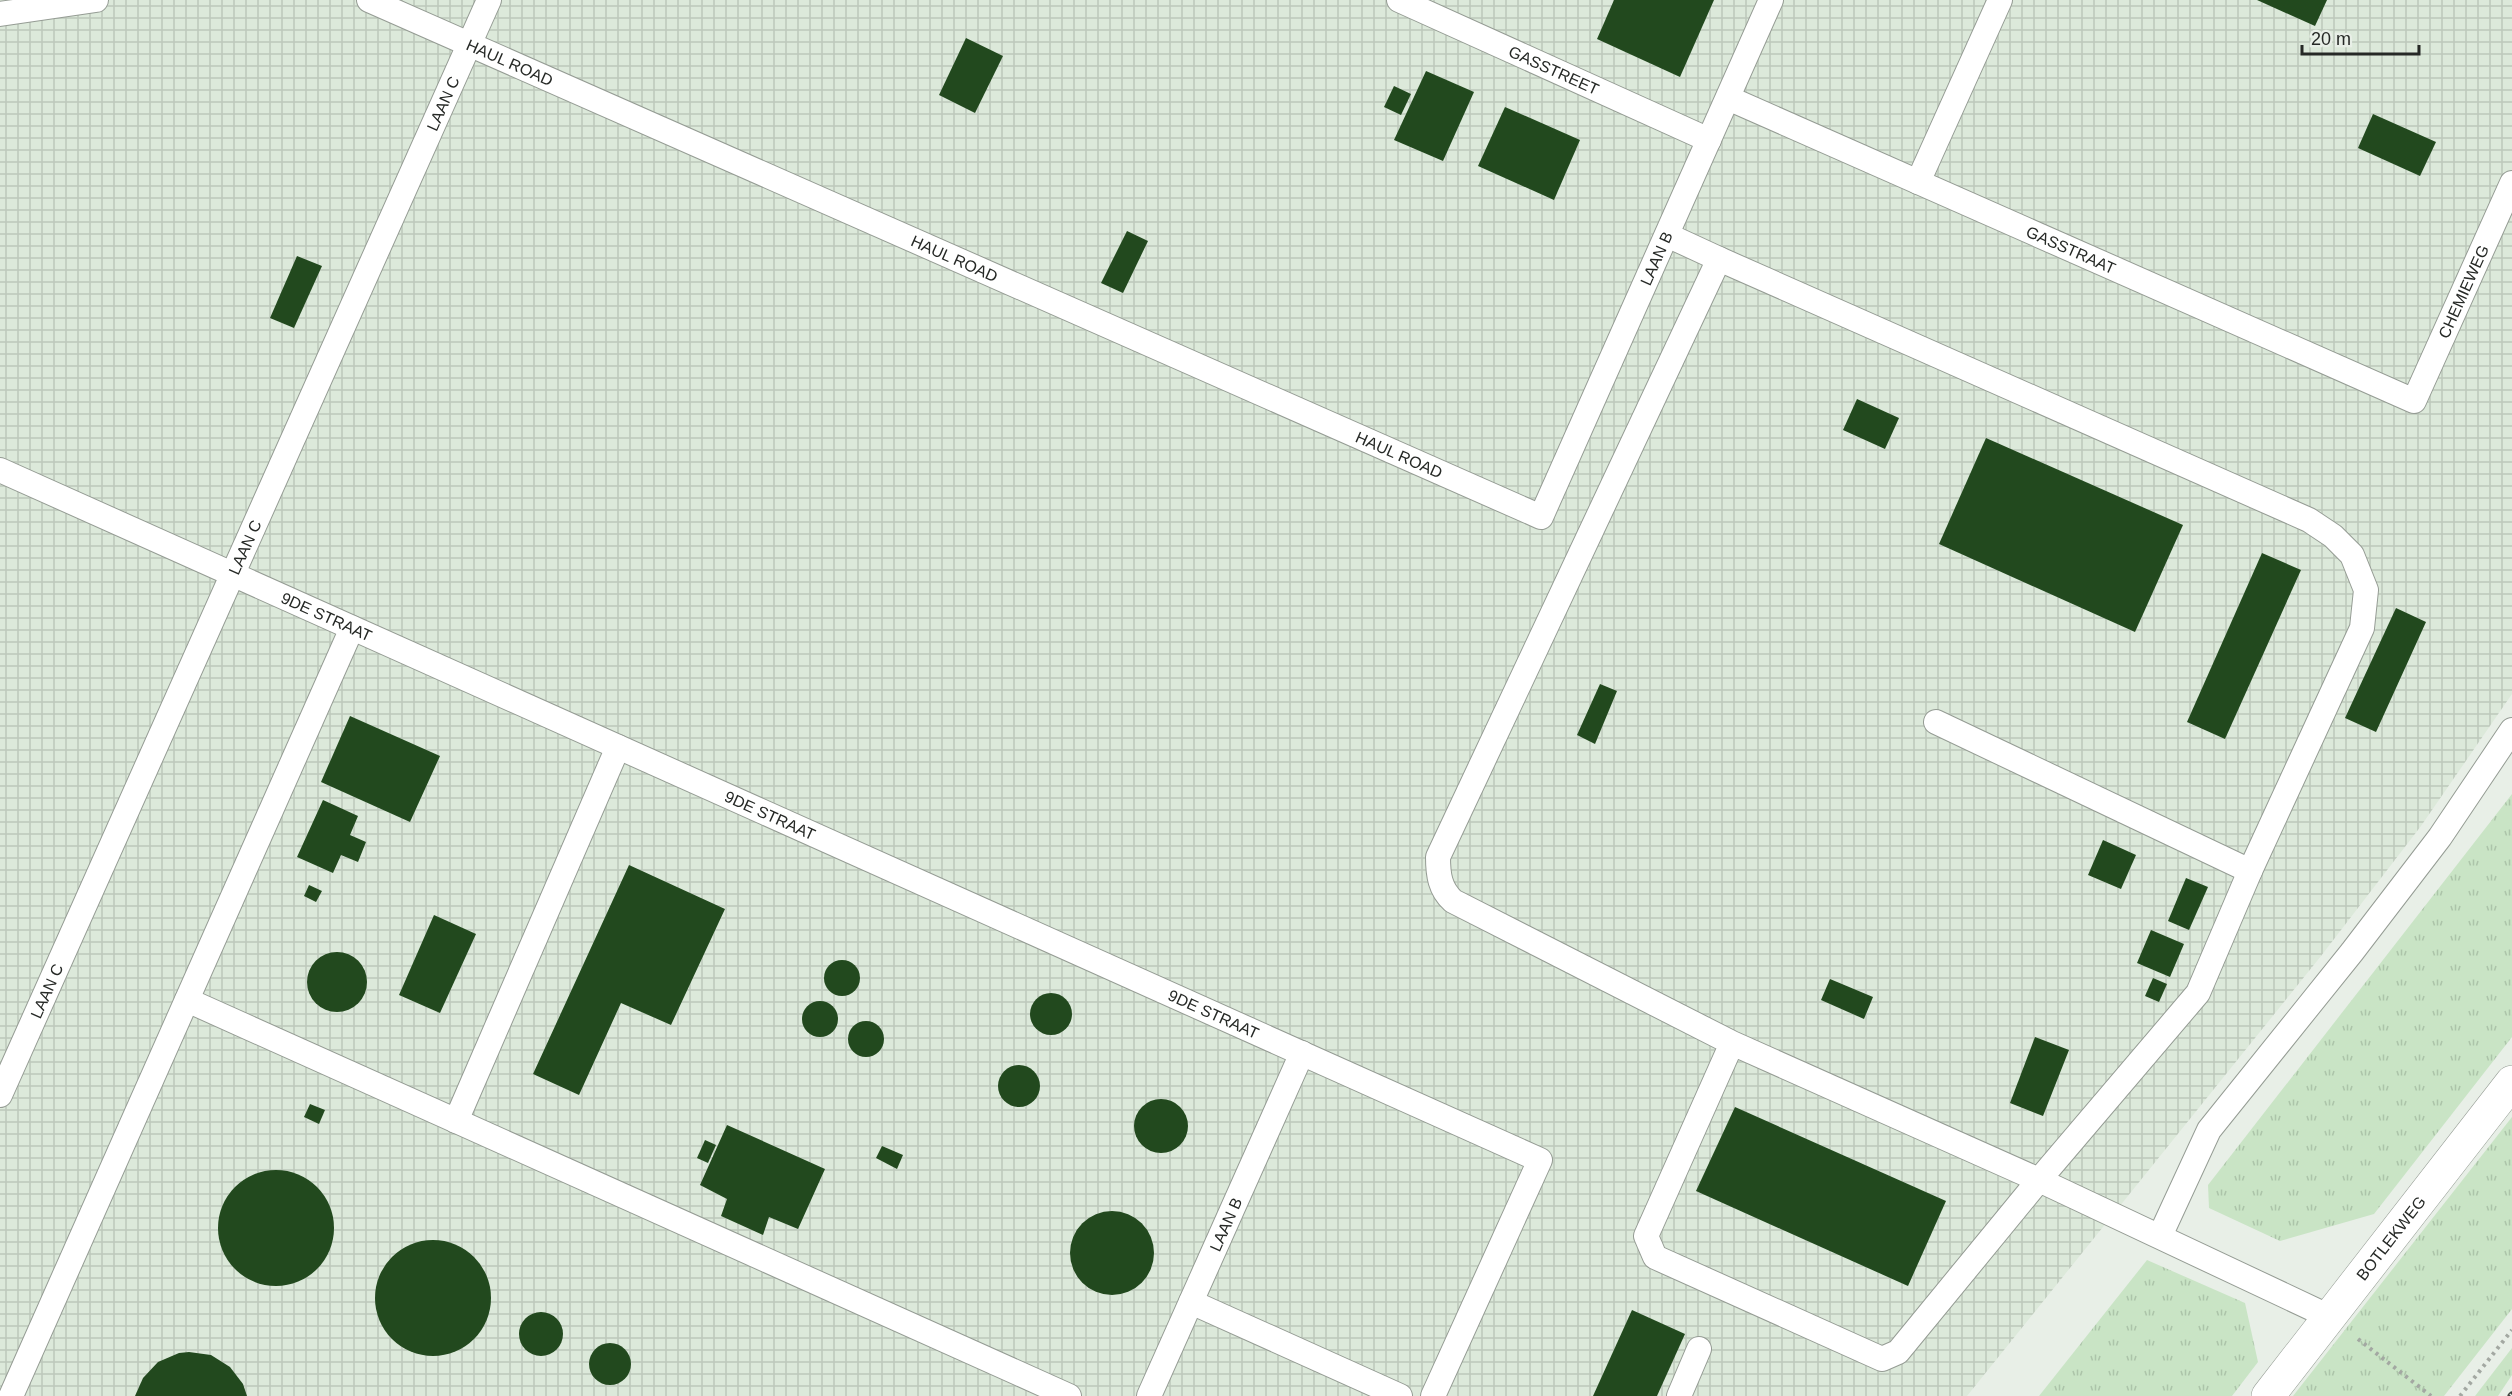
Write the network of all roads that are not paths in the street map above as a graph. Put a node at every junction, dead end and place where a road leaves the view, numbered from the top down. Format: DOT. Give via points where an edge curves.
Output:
graph roads {
  1 [pos="96,0"];
  2 [pos="369,0"];
  3 [pos="489,0"];
  4 [pos="1399,0"];
  5 [pos="1771,0"];
  6 [pos="2000,0"];
  7 [pos="0,14"];
  8 [pos="470,44"];
  9 [pos="1728,98"];
  10 [pos="1709,140"];
  11 [pos="1918,182"];
  12 [pos="2512,183"];
  13 [pos="1667,235"];
  14 [pos="1719,259"];
  15 [pos="2414,400"];
  16 [pos="0,470"];
  17 [pos="1542,516"];
  18 [pos="233,574"];
  19 [pos="352,628"];
  20 [pos="1936,722"];
  21 [pos="2512,730"];
  22 [pos="618,747"];
  23 [pos="2250,871"];
  24 [pos="187,1000"];
  25 [pos="1732,1043"];
  26 [pos="1302,1053"];
  27 [pos="2512,1082"];
  28 [pos="0,1095"];
  29 [pos="456,1121"];
  30 [pos="2039,1180"];
  31 [pos="2160,1236"];
  32 [pos="1191,1302"];
  33 [pos="2330,1317"];
  34 [pos="1700,1348"];
  35 [pos="11,1396"];
  36 [pos="1068,1396"];
  37 [pos="1149,1396"];
  38 [pos="1400,1396"];
  39 [pos="1433,1396"];
  40 [pos="1679,1396"];
  41 [pos="2268,1396"];
  1 -- 7 [label="lane"];
  2 -- 8 [label="lane, HAUL ROAD"];
  3 -- 8 [label="lane, LAAN C"];
  4 -- 10 [label="lane, GASSTREET"];
  5 -- 9 [label="lane, LAAN B"];
  6 -- 11 [label="lane"];
  8 -- 17 [label="lane, HAUL ROAD"];
  8 -- 18 [label="lane, LAAN C"];
  9 -- 10 [label="lane, LAAN B"];
  9 -- 11 [label="lane, GASSTRAAT"];
  10 -- 13 [label="lane, LAAN B"];
  11 -- 15 [label="lane, GASSTRAAT"];
  12 -- 15 [label="lane, CHEMIEWEG"];
  13 -- 14 [label="lane"];
  13 -- 17 [label="lane, LAAN B"];
  14 -- 23 [label="lane" via="2309,520 2352,555 2366,590 2362,628"];
  14 -- 25 [label="lane" via="1438,857 1438,873 1445,894 1454,901"];
  16 -- 18 [label="lane, 9DE STRAAT"];
  18 -- 19 [label="lane, 9DE STRAAT"];
  18 -- 28 [label="lane, LAAN C"];
  19 -- 22 [label="lane, 9DE STRAAT"];
  19 -- 24 [label="lane"];
  20 -- 23 [label="lane"];
  21 -- 31 [label="lane" via="2427,855 2209,1130"];
  22 -- 26 [label="lane, 9DE STRAAT"];
  22 -- 29 [label="lane"];
  23 -- 30 [label="lane" via="2198,993"];
  24 -- 29 [label="lane"];
  24 -- 35 [label="lane"];
  25 -- 30 [label="lane"];
  25 -- 30 [label="lane" via="1646,1236 1655,1257 1882,1359 1898,1352"];
  26 -- 32 [label="lane, LAAN B"];
  26 -- 39 [label="lane, 9DE STRAAT" via="1540,1160"];
  27 -- 33 [label="main road, BOTLEKWEG"];
  29 -- 36 [label="lane"];
  30 -- 31 [label="lane"];
  31 -- 33 [label="lane"];
  32 -- 37 [label="lane, LAAN B"];
  32 -- 38 [label="lane"];
  33 -- 41 [label="main road, BOTLEKWEG"];
  34 -- 40 [label="lane"];
}
